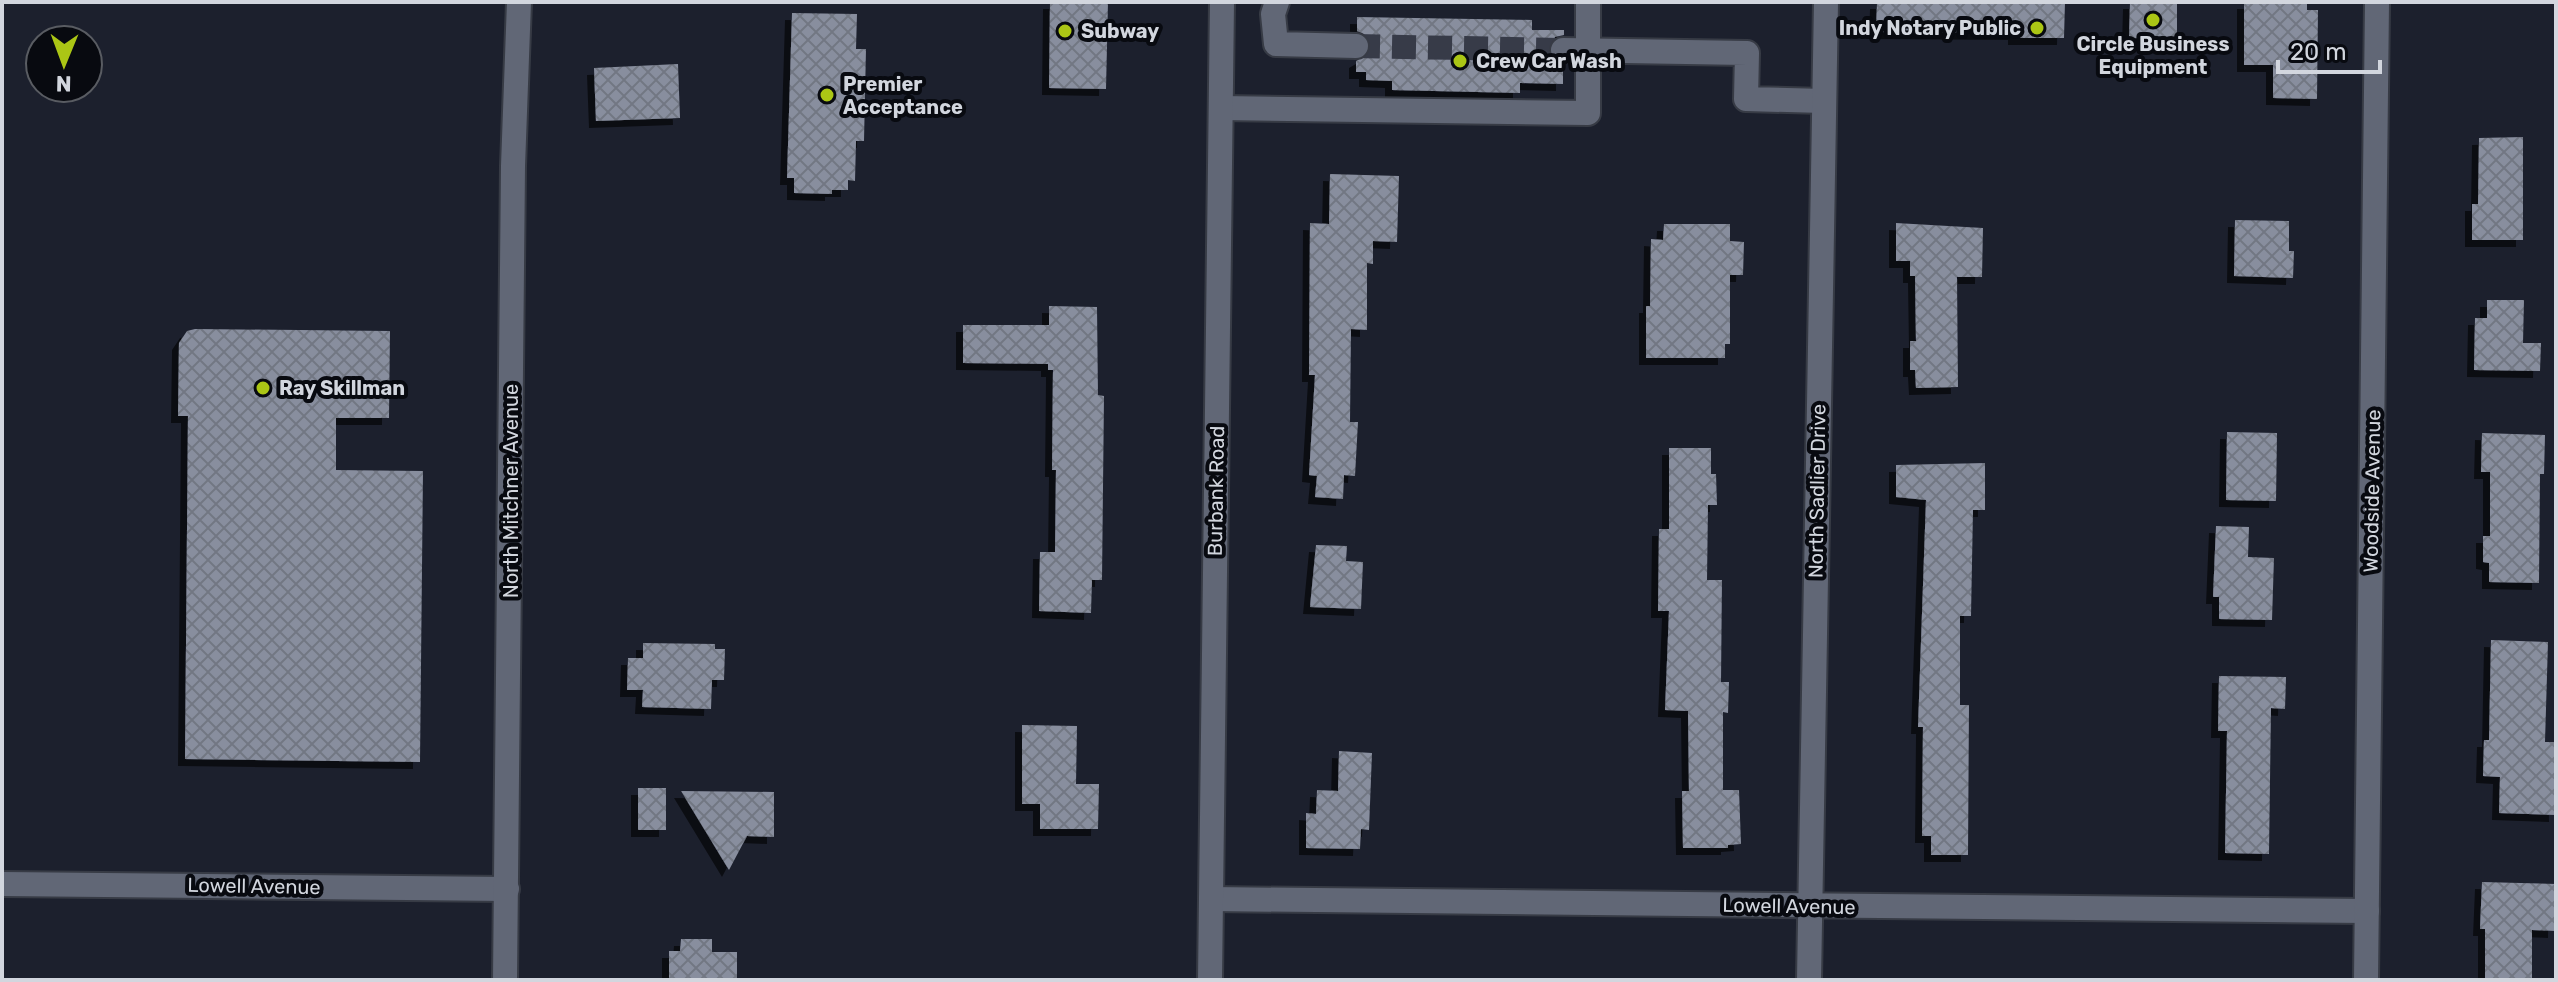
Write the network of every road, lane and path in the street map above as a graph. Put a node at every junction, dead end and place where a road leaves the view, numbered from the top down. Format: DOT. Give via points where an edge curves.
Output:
graph roads {
  1 [pos="519,2"];
  2 [pos="1222,2"];
  3 [pos="1277,2"];
  4 [pos="1588,2"];
  5 [pos="1826,2"];
  6 [pos="2377,2"];
  7 [pos="1356,46"];
  8 [pos="1563,50"];
  9 [pos="1589,50"];
  10 [pos="1824,101"];
  11 [pos="1221,108"];
  12 [pos="2,884"];
  13 [pos="507,889"];
  14 [pos="1211,899"];
  15 [pos="1810,906"];
  16 [pos="2367,911"];
  17 [pos="505,980"];
  18 [pos="1210,980"];
  19 [pos="1809,980"];
  20 [pos="2366,980"];
  1 -- 13 [label="street, North Mitchner Avenue"];
  2 -- 11 [label="street, Burbank Road"];
  3 -- 7 [label="street" via="1276,44"];
  4 -- 9 [label="street"];
  5 -- 10 [label="street, North Sadlier Drive"];
  6 -- 16 [label="street, Woodside Avenue"];
  8 -- 9 [label="street"];
  9 -- 10 [label="street" via="1747,53 1746,99"];
  9 -- 11 [label="street" via="1588,113"];
  10 -- 15 [label="street, North Sadlier Drive"];
  11 -- 14 [label="street, Burbank Road"];
  12 -- 13 [label="street, Lowell Avenue"];
  13 -- 17 [label="street, North Mitchner Avenue"];
  14 -- 15 [label="street, Lowell Avenue"];
  14 -- 18 [label="street, Burbank Road"];
  15 -- 16 [label="street, Lowell Avenue"];
  15 -- 19 [label="street, North Sadlier Drive"];
  16 -- 20 [label="street, Woodside Avenue"];
}
